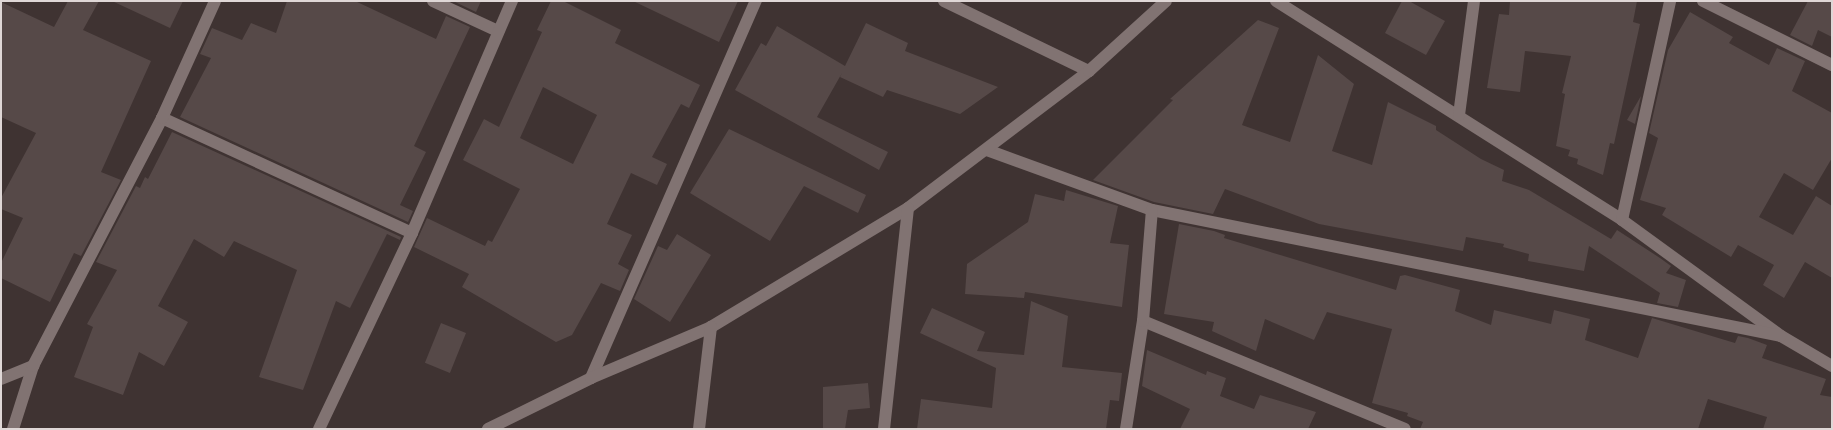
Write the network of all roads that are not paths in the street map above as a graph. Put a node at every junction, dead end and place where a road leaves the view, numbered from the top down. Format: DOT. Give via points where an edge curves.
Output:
graph roads {
  1 [pos="215,1"];
  2 [pos="433,1"];
  3 [pos="512,1"];
  4 [pos="756,1"];
  5 [pos="944,1"];
  6 [pos="1276,1"];
  7 [pos="1474,1"];
  8 [pos="1670,1"];
  9 [pos="1703,1"];
  10 [pos="1164,2"];
  11 [pos="498,31"];
  12 [pos="1832,65"];
  13 [pos="1089,71"];
  14 [pos="1459,115"];
  15 [pos="162,118"];
  16 [pos="987,150"];
  17 [pos="908,208"];
  18 [pos="1152,210"];
  19 [pos="1622,220"];
  20 [pos="412,233"];
  21 [pos="1143,321"];
  22 [pos="711,327"];
  23 [pos="1781,336"];
  24 [pos="34,366"];
  25 [pos="1832,366"];
  26 [pos="1,378"];
  27 [pos="591,378"];
  28 [pos="13,429"];
  29 [pos="319,429"];
  30 [pos="488,429"];
  31 [pos="698,429"];
  32 [pos="884,429"];
  33 [pos="1126,429"];
  34 [pos="1404,429"];
  1 -- 15 [label="street"];
  2 -- 11 [label="street"];
  3 -- 11 [label="street"];
  4 -- 27 [label="street"];
  5 -- 13 [label="street"];
  6 -- 14 [label="street"];
  7 -- 14 [label="street"];
  8 -- 19 [label="street"];
  9 -- 12 [label="street"];
  10 -- 13 [label="street"];
  11 -- 20 [label="street"];
  13 -- 16 [label="street"];
  14 -- 19 [label="street"];
  15 -- 20 [label="street"];
  15 -- 24 [label="street"];
  16 -- 17 [label="street"];
  16 -- 18 [label="street"];
  17 -- 22 [label="street"];
  17 -- 32 [label="street"];
  18 -- 21 [label="street"];
  18 -- 23 [label="street"];
  19 -- 23 [label="street"];
  20 -- 29 [label="street"];
  21 -- 33 [label="street"];
  21 -- 34 [label="street"];
  22 -- 27 [label="street"];
  22 -- 31 [label="street"];
  23 -- 25 [label="street"];
  24 -- 26 [label="street"];
  24 -- 28 [label="street"];
  27 -- 30 [label="street"];
}
